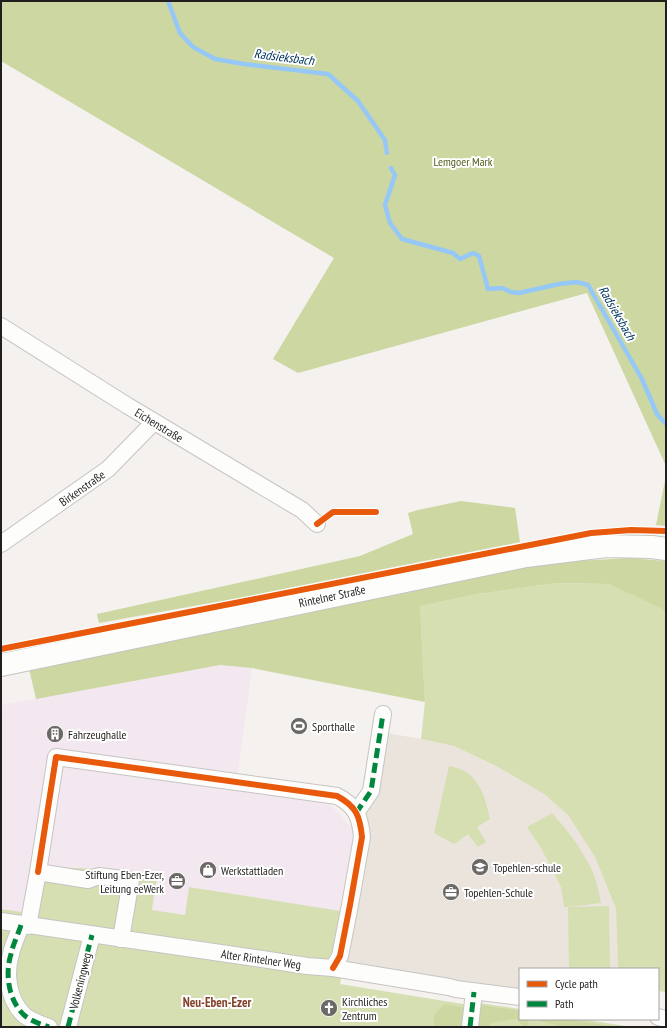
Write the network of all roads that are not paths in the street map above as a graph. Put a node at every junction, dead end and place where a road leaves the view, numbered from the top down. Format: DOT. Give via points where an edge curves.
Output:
graph roads {
  1 [pos="1,326"];
  2 [pos="154,422"];
  3 [pos="317,524"];
  4 [pos="1,544"];
  5 [pos="666,549"];
  6 [pos="1,665"];
  7 [pos="383,714"];
  8 [pos="356,813"];
  9 [pos="38,872"];
  10 [pos="1,921"];
  11 [pos="25,925"];
  12 [pos="92,935"];
  13 [pos="121,939"];
  14 [pos="333,968"];
  15 [pos="474,992"];
  16 [pos="519,997"];
  17 [pos="49,1027"];
  18 [pos="68,1027"];
  19 [pos="470,1027"];
  1 -- 2 [label="street, Eichenstraße"];
  2 -- 3 [label="street, Eichenstraße" via="302,510"];
  2 -- 4 [label="street, Birkenstraße" via="108,469"];
  5 -- 6 [label="main road, Rintelner Straße" via="606,546 526,556"];
  7 -- 8 [label="street" via="371,791"];
  8 -- 9 [label="street" via="347,801 337,796 56,757"];
  8 -- 14 [label="street" via="362,837 340,956"];
  9 -- 11 [label="street"];
  9 -- 13 [label="street" via="88,880 99,876 131,880"];
  10 -- 11 [label="street, Alter Rintelner Weg"];
  11 -- 12 [label="street, Alter Rintelner Weg"];
  11 -- 17 [label="street" via="10,955 9,986 15,1003 23,1014"];
  12 -- 13 [label="street, Alter Rintelner Weg"];
  12 -- 18 [label="street, Volkeningweg"];
  13 -- 14 [label="street, Alter Rintelner Weg"];
  14 -- 15 [label="street, Alter Rintelner Weg"];
  15 -- 16 [label="street, Alter Rintelner Weg"];
  15 -- 19 [label="street"];
}
